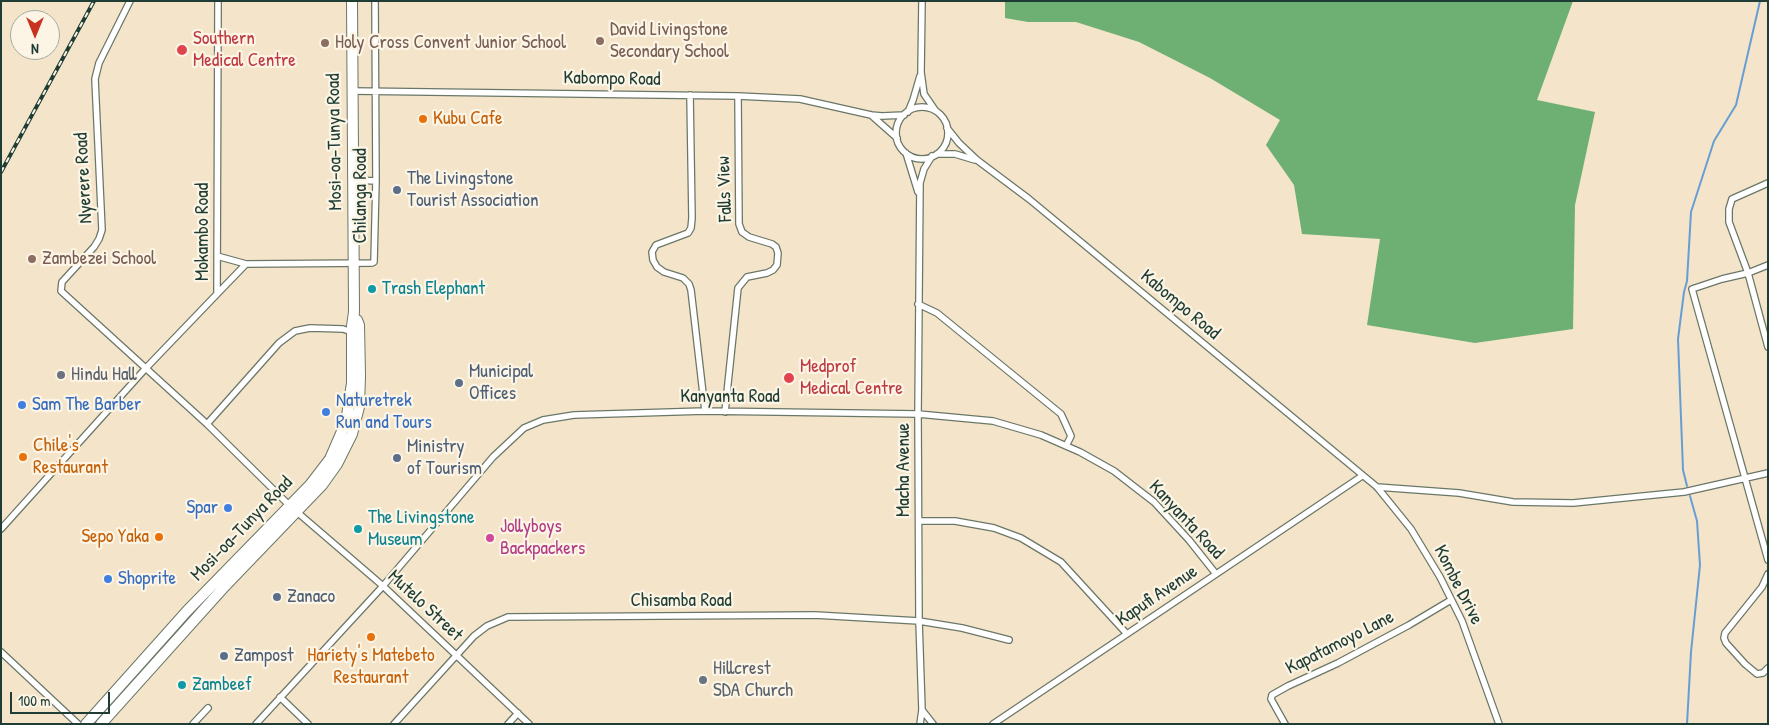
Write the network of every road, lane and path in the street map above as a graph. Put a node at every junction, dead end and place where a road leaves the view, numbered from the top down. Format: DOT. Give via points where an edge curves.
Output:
graph roads {
  1 [pos="130,1"];
  2 [pos="218,1"];
  3 [pos="352,1"];
  4 [pos="375,1"];
  5 [pos="922,1"];
  6 [pos="921,72"];
  7 [pos="352,91"];
  8 [pos="376,92"];
  9 [pos="690,95"];
  10 [pos="738,96"];
  11 [pos="936,111"];
  12 [pos="906,114"];
  13 [pos="871,115"];
  14 [pos="947,128"];
  15 [pos="897,138"];
  16 [pos="905,152"];
  17 [pos="935,155"];
  18 [pos="977,160"];
  19 [pos="353,180"];
  20 [pos="376,181"];
  21 [pos="1768,183"];
  22 [pos="920,199"];
  23 [pos="217,256"];
  24 [pos="354,263"];
  25 [pos="246,264"];
  26 [pos="1768,265"];
  27 [pos="1748,273"];
  28 [pos="217,294"];
  29 [pos="918,304"];
  30 [pos="351,328"];
  31 [pos="1768,345"];
  32 [pos="146,368"];
  33 [pos="705,411"];
  34 [pos="725,412"];
  35 [pos="918,414"];
  36 [pos="207,424"];
  37 [pos="1066,446"];
  38 [pos="1768,473"];
  39 [pos="1362,476"];
  40 [pos="1746,478"];
  41 [pos="1377,488"];
  42 [pos="293,509"];
  43 [pos="919,521"];
  44 [pos="1,529"];
  45 [pos="1768,560"];
  46 [pos="1216,574"];
  47 [pos="1768,574"];
  48 [pos="383,586"];
  49 [pos="1450,600"];
  50 [pos="919,620"];
  51 [pos="1127,634"];
  52 [pos="1009,640"];
  53 [pos="1,652"];
  54 [pos="456,655"];
  55 [pos="1768,668"];
  56 [pos="280,697"];
  57 [pos="208,708"];
  58 [pos="922,710"];
  59 [pos="518,713"];
  60 [pos="78,724"];
  61 [pos="86,724"];
  62 [pos="100,724"];
  63 [pos="193,724"];
  64 [pos="256,724"];
  65 [pos="308,724"];
  66 [pos="394,724"];
  67 [pos="508,724"];
  68 [pos="529,724"];
  69 [pos="920,724"];
  70 [pos="933,724"];
  71 [pos="992,724"];
  72 [pos="1285,724"];
  73 [pos="1499,724"];
  1 -- 32 [label="street, Nyerere Road" via="99,63 95,79 102,230 94,247 60,286 61,291"];
  2 -- 23 [label="street, Mokambo Road"];
  3 -- 7 [label="highway, Mosi-oa-Tunya Road"];
  4 -- 8 [label="street, Chilanga Road"];
  5 -- 6 [label="street"];
  6 -- 11 [label="street" via="924,94"];
  6 -- 12 [label="street" via="914,100"];
  7 -- 8 [label="street, Kabompo Road"];
  7 -- 19 [label="highway, Mosi-oa-Tunya Road"];
  8 -- 9 [label="street, Kabompo Road"];
  8 -- 20 [label="street, Chilanga Road"];
  9 -- 10 [label="street, Kabompo Road"];
  9 -- 33 [label="street, Falls View" via="691,228 688,233 656,245 652,252 657,267 689,284"];
  10 -- 13 [label="street, Kabompo Road" via="800,99"];
  10 -- 34 [label="street, Falls View" via="739,224 742,232 772,244 778,253 773,270 747,277 738,288"];
  11 -- 12 [label="street" via="919,108"];
  11 -- 14 [label="street"];
  12 -- 13 [label="street, Kabompo Road"];
  12 -- 15 [label="street" via="899,122"];
  13 -- 15 [label="street, Kabompo Road"];
  14 -- 17 [label="street" via="947,141"];
  14 -- 18 [label="street, Kabompo Road"];
  15 -- 16 [label="street"];
  16 -- 17 [label="street" via="921,159"];
  16 -- 22 [label="street, Macha Avenue"];
  17 -- 18 [label="street, Kabompo Road" via="955,154"];
  17 -- 22 [label="street, Macha Avenue" via="924,169"];
  18 -- 39 [label="street, Kabompo Road" via="1029,199"];
  19 -- 20 [label="street"];
  19 -- 24 [label="highway, Mosi-oa-Tunya Road"];
  20 -- 24 [label="street, Chilanga Road" via="375,259 372,263"];
  21 -- 27 [label="street" via="1732,199 1729,209 1731,228"];
  22 -- 29 [label="street, Macha Avenue"];
  23 -- 25 [label="street, Chilanga Road"];
  23 -- 28 [label="street, Mokambo Road"];
  24 -- 25 [label="street, Chilanga Road"];
  24 -- 30 [label="highway, Mosi-oa-Tunya Road"];
  25 -- 28 [label="street"];
  26 -- 27 [label="street"];
  27 -- 31 [label="street"];
  27 -- 40 [label="street" via="1692,289"];
  28 -- 32 [label="street, Mokambo Road"];
  29 -- 35 [label="street, Macha Avenue"];
  29 -- 37 [label="street" via="937,312 1060,414 1071,436"];
  30 -- 36 [label="street" via="295,331 279,342"];
  30 -- 42 [label="highway, Mosi-oa-Tunya Road" via="360,400 352,434 338,464 322,485"];
  32 -- 36 [label="street, Mutelo Street"];
  32 -- 44 [label="street, Mokambo Road"];
  33 -- 34 [label="street, Kanyanta Road"];
  33 -- 48 [label="street, Kanyanta Road" via="574,415 543,420 524,428 487,464"];
  34 -- 35 [label="street, Kanyanta Road"];
  35 -- 37 [label="street, Kanyanta Road" via="993,422 1041,435"];
  35 -- 43 [label="street, Macha Avenue"];
  36 -- 42 [label="street, Mutelo Street"];
  37 -- 46 [label="street, Kanyanta Road" via="1114,471 1154,502"];
  38 -- 40 [label="street"];
  39 -- 41 [label="street, Kombe Drive"];
  39 -- 46 [label="street, Kapufi Avenue"];
  40 -- 41 [label="street" via="1684,492 1573,503 1514,502 1458,493"];
  40 -- 45 [label="street"];
  41 -- 49 [label="street, Kombe Drive" via="1412,529"];
  42 -- 48 [label="street, Mutelo Street"];
  42 -- 61 [label="highway, Mosi-oa-Tunya Road" via="242,553"];
  42 -- 62 [label="highway, Mosi-oa-Tunya Road"];
  43 -- 50 [label="street, Macha Avenue"];
  43 -- 51 [label="street" via="955,521 994,528 1021,538 1061,562"];
  46 -- 51 [label="street, Kapufi Avenue"];
  47 -- 55 [label="street" via="1724,638 1756,674"];
  48 -- 54 [label="street, Mutelo Street"];
  48 -- 56 [label="street, Kanyanta Road"];
  49 -- 72 [label="street, Kapatamoyo Lane" via="1338,664 1272,695 1271,699"];
  49 -- 73 [label="street, Kombe Drive" via="1462,621"];
  50 -- 52 [label="street, Chisamba Road"];
  50 -- 54 [label="street, Chisamba Road" via="814,615 508,617 487,626"];
  50 -- 58 [label="street, Macha Avenue"];
  51 -- 71 [label="street, Kapufi Avenue"];
  53 -- 60 [label="street"];
  54 -- 59 [label="street, Mutelo Street"];
  54 -- 66 [label="street, Chisamba Road"];
  56 -- 64 [label="street, Kanyanta Road"];
  56 -- 65 [label="street"];
  57 -- 63 [label="street"];
  58 -- 69 [label="street, Macha Avenue"];
  58 -- 70 [label="street"];
  59 -- 67 [label="street"];
  59 -- 68 [label="street, Mutelo Street"];
}
